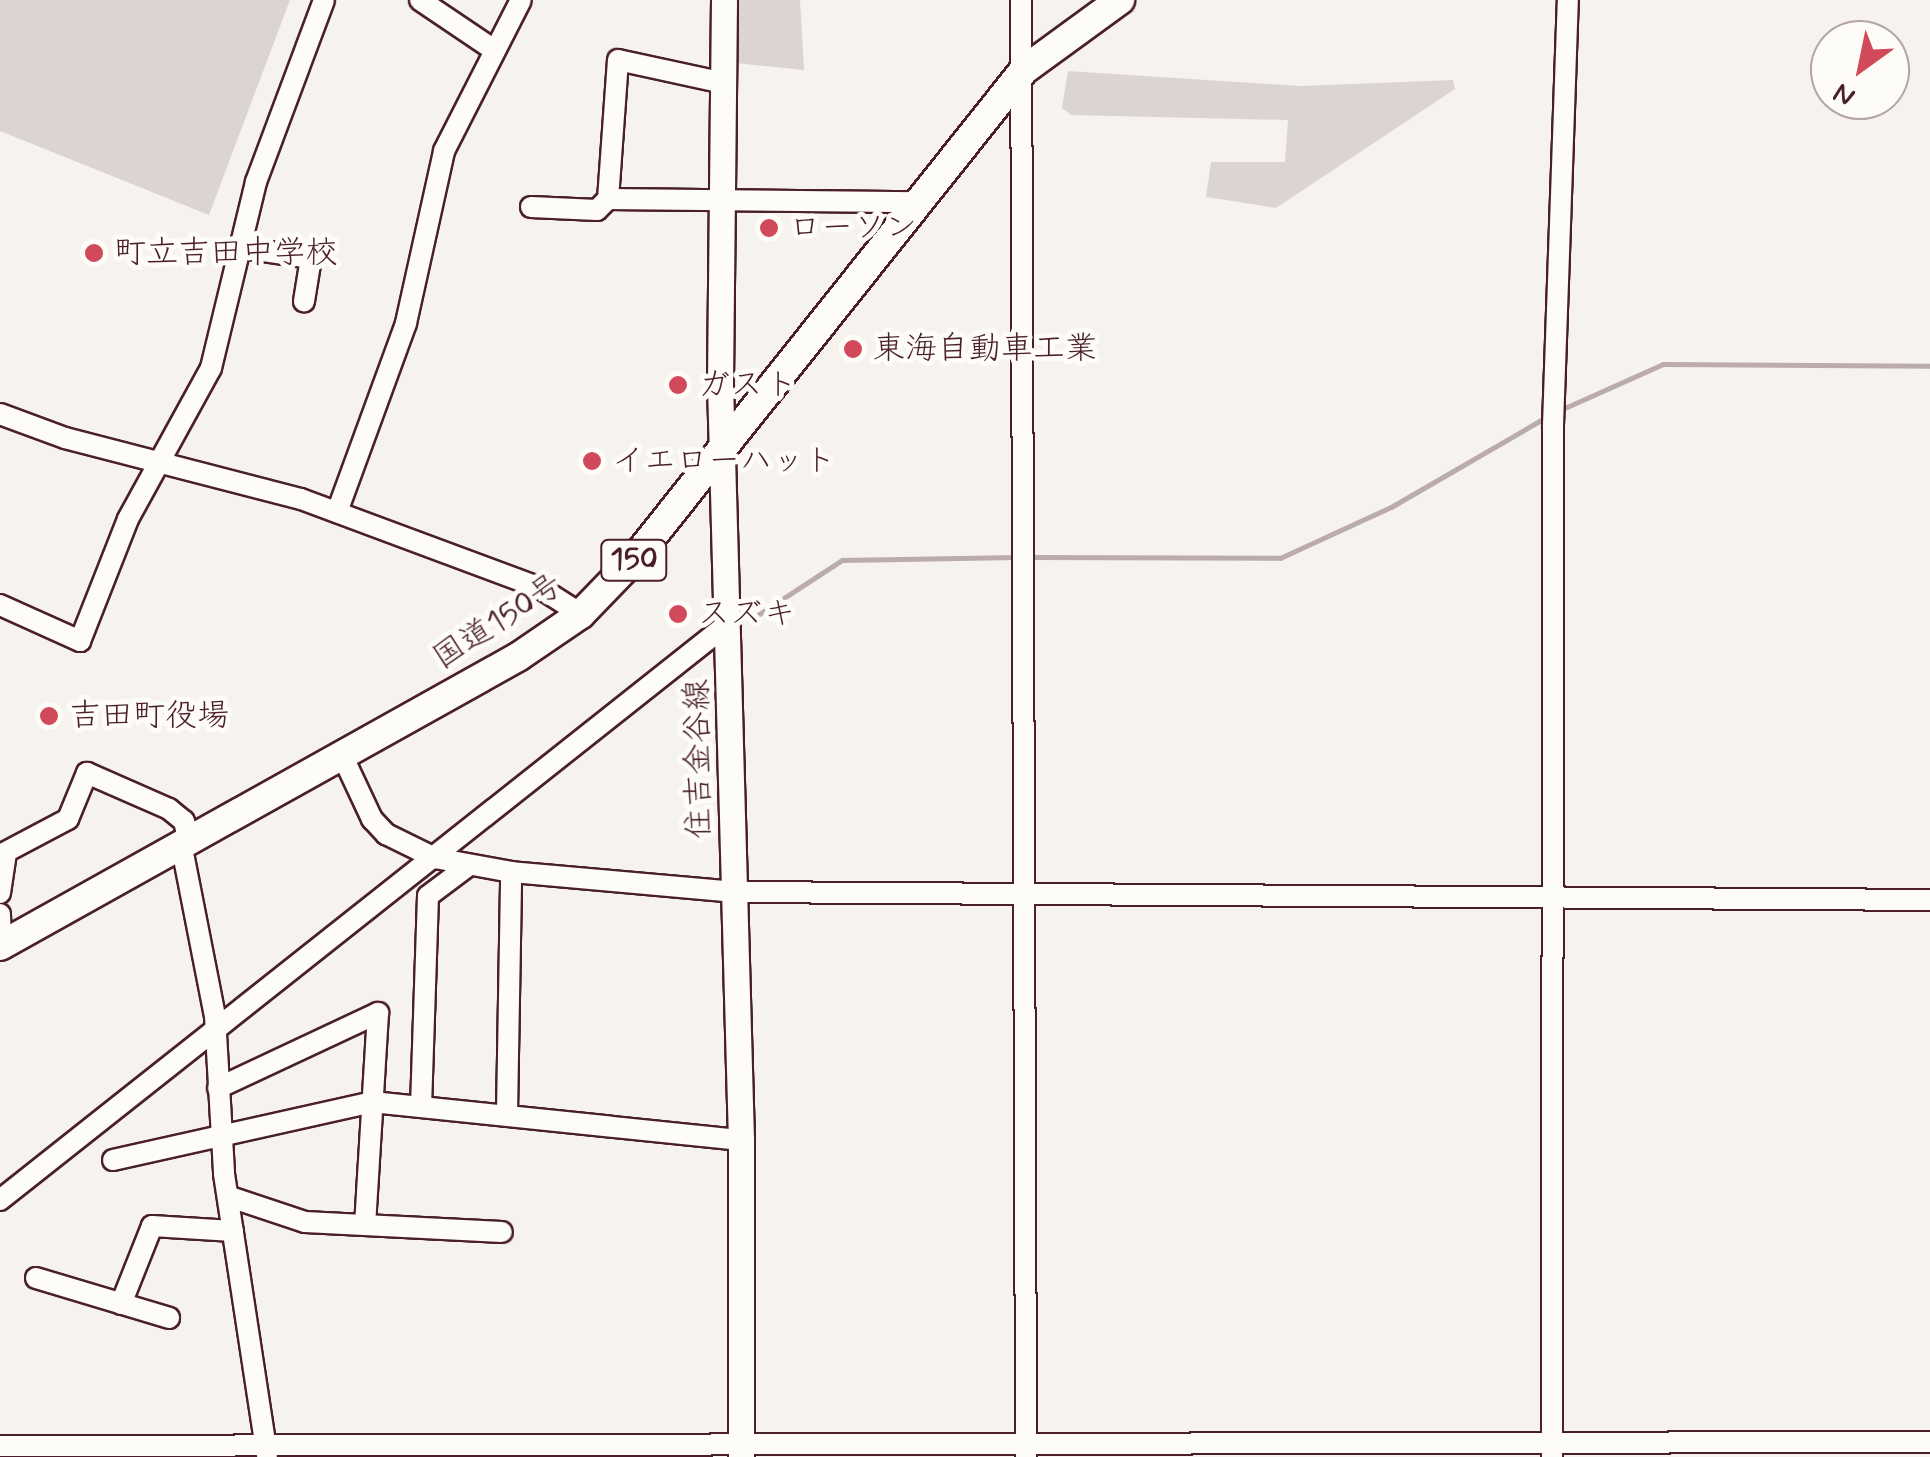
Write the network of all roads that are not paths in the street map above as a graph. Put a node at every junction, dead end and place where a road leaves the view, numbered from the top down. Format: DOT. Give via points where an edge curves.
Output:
graph roads {
  1 [pos="324,0"];
  2 [pos="420,0"];
  3 [pos="521,0"];
  4 [pos="724,0"];
  5 [pos="1021,0"];
  6 [pos="1120,0"];
  7 [pos="1568,0"];
  8 [pos="494,50"];
  9 [pos="1024,70"];
  10 [pos="724,82"];
  11 [pos="722,196"];
  12 [pos="608,199"];
  13 [pos="918,202"];
  14 [pos="531,207"];
  15 [pos="243,248"];
  16 [pos="304,301"];
  17 [pos="0,414"];
  18 [pos="724,445"];
  19 [pos="156,462"];
  20 [pos="337,512"];
  21 [pos="0,605"];
  22 [pos="580,614"];
  23 [pos="730,622"];
  24 [pos="342,755"];
  25 [pos="185,841"];
  26 [pos="3,854"];
  27 [pos="435,858"];
  28 [pos="468,866"];
  29 [pos="511,872"];
  30 [pos="734,892"];
  31 [pos="0,893"];
  32 [pos="1028,893"];
  33 [pos="1552,900"];
  34 [pos="1930,900"];
  35 [pos="0,914"];
  36 [pos="0,946"];
  37 [pos="215,1033"];
  38 [pos="218,1088"];
  39 [pos="372,1102"];
  40 [pos="421,1107"];
  41 [pos="507,1113"];
  42 [pos="221,1136"];
  43 [pos="741,1140"];
  44 [pos="114,1160"];
  45 [pos="230,1197"];
  46 [pos="0,1200"];
  47 [pos="366,1226"];
  48 [pos="233,1231"];
  49 [pos="502,1232"];
  50 [pos="36,1278"];
  51 [pos="121,1304"];
  52 [pos="168,1318"];
  53 [pos="1930,1442"];
  54 [pos="0,1446"];
  55 [pos="266,1450"];
  56 [pos="548,1451"];
  57 [pos="741,1452"];
  58 [pos="1026,1452"];
  59 [pos="1552,1452"];
  1 -- 15 [label="street" via="256,182"];
  2 -- 8 [label="street"];
  3 -- 8 [label="street"];
  4 -- 10 [label="main road, 住吉金谷線"];
  5 -- 9 [label="street"];
  6 -- 9 [label="highway, 国道150号 / 150"];
  7 -- 33 [label="street" via="1554,416"];
  8 -- 20 [label="street" via="444,151 406,323"];
  9 -- 13 [label="highway, 国道150号 / 150"];
  9 -- 32 [label="street"];
  10 -- 11 [label="main road, 住吉金谷線"];
  10 -- 12 [label="street" via="618,60"];
  11 -- 12 [label="street"];
  11 -- 13 [label="street"];
  11 -- 18 [label="main road, 住吉金谷線"];
  12 -- 14 [label="street" via="597,210"];
  13 -- 18 [label="highway, 国道150号 / 150"];
  15 -- 16 [label="street" via="311,258"];
  15 -- 19 [label="street" via="211,368"];
  17 -- 19 [label="street"];
  18 -- 22 [label="highway, 国道150号 / 150" via="636,557"];
  18 -- 23 [label="main road, 住吉金谷線"];
  19 -- 20 [label="street"];
  19 -- 21 [label="street" via="80,640"];
  20 -- 22 [label="street" via="540,588"];
  22 -- 24 [label="highway, 国道150号 / 150" via="518,657"];
  23 -- 27 [label="street"];
  23 -- 30 [label="main road, 住吉金谷線"];
  24 -- 25 [label="highway, 国道150号 / 150"];
  24 -- 27 [label="street" via="372,819"];
  25 -- 26 [label="street" via="184,821 169,809 87,773 68,819"];
  25 -- 36 [label="highway, 国道150号 / 150"];
  25 -- 37 [label="street"];
  26 -- 31 [label="street"];
  27 -- 28 [label="street"];
  27 -- 37 [label="street"];
  28 -- 29 [label="street"];
  28 -- 40 [label="street" via="428,896"];
  29 -- 30 [label="street"];
  29 -- 41 [label="street"];
  30 -- 32 [label="street"];
  30 -- 43 [label="main road, 住吉金谷線"];
  32 -- 33 [label="street"];
  32 -- 58 [label="street"];
  33 -- 34 [label="street"];
  33 -- 59 [label="street"];
  35 -- 36 [label="street"];
  37 -- 38 [label="street"];
  37 -- 46 [label="street"];
  38 -- 39 [label="street" via="378,1013"];
  38 -- 42 [label="street"];
  39 -- 40 [label="street"];
  39 -- 42 [label="street"];
  39 -- 47 [label="street"];
  40 -- 41 [label="street"];
  41 -- 43 [label="street"];
  42 -- 44 [label="street"];
  42 -- 45 [label="street"];
  43 -- 57 [label="main road, 住吉金谷線"];
  45 -- 47 [label="street" via="305,1222"];
  45 -- 48 [label="street"];
  47 -- 49 [label="street"];
  48 -- 51 [label="street" via="152,1226"];
  48 -- 55 [label="street"];
  50 -- 51 [label="street"];
  51 -- 52 [label="street"];
  53 -- 59 [label="street"];
  54 -- 55 [label="street"];
  55 -- 56 [label="street"];
  56 -- 57 [label="street"];
  57 -- 58 [label="street"];
  58 -- 59 [label="street"];
}
